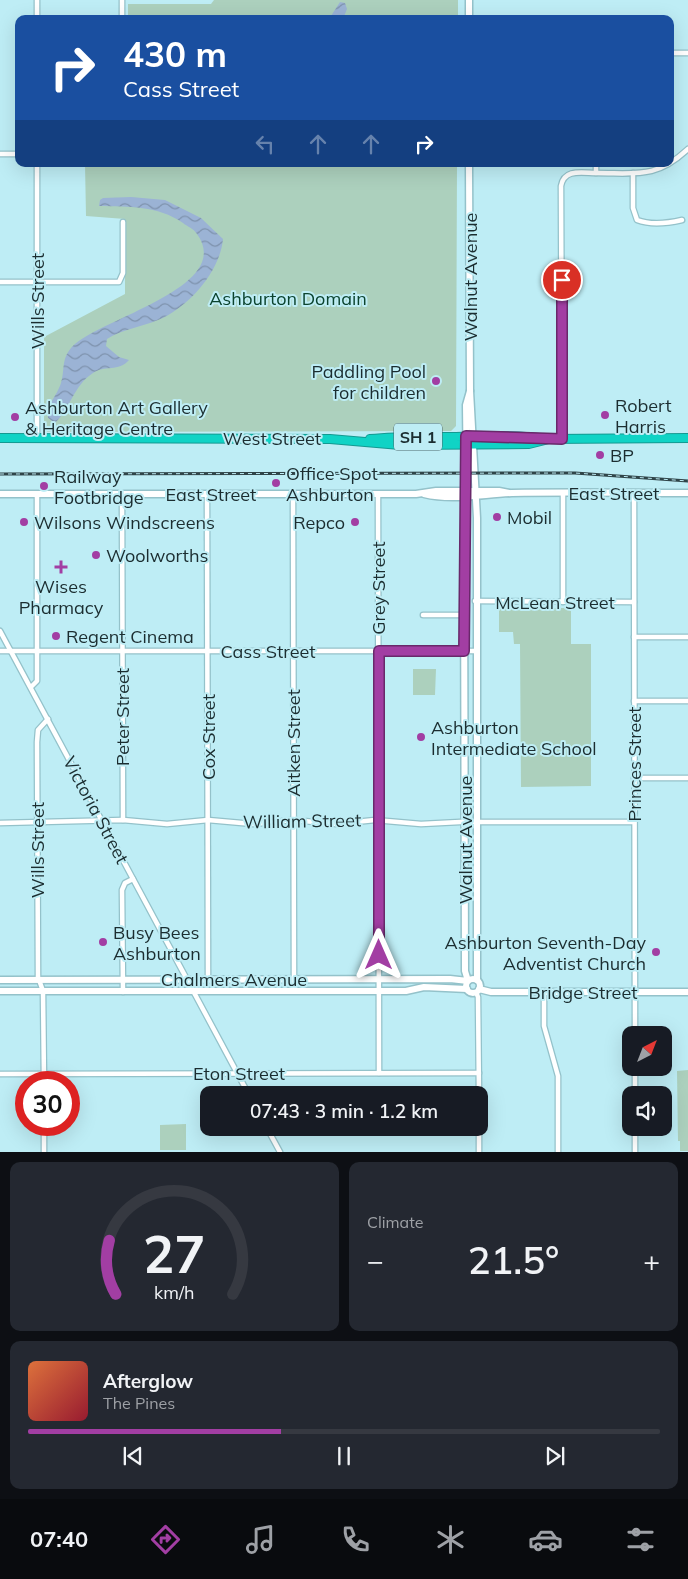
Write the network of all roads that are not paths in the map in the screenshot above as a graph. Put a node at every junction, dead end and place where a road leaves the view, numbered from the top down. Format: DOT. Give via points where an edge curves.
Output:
graph roads {
  1 [pos="36,0"];
  2 [pos="122,0"];
  3 [pos="469,0"];
  4 [pos="36,15"];
  5 [pos="122,15"];
  6 [pos="469,15"];
  7 [pos="674,53"];
  8 [pos="688,53"];
  9 [pos="688,149"];
  10 [pos="0,154"];
  11 [pos="15,154"];
  12 [pos="674,160"];
  13 [pos="37,167"];
  14 [pos="470,167"];
  15 [pos="596,167"];
  16 [pos="665,167"];
  17 [pos="596,173"];
  18 [pos="633,173"];
  19 [pos="682,220"];
  20 [pos="122,222"];
  21 [pos="0,282"];
  22 [pos="37,282"];
  23 [pos="469,437"];
  24 [pos="0,438"];
  25 [pos="37,438"];
  26 [pos="688,438"];
  27 [pos="548,439"];
  28 [pos="562,439"];
  29 [pos="363,440"];
  30 [pos="470,445"];
  31 [pos="563,493"];
  32 [pos="634,493"];
  33 [pos="688,493"];
  34 [pos="0,494"];
  35 [pos="37,494"];
  36 [pos="122,494"];
  37 [pos="208,494"];
  38 [pos="293,494"];
  39 [pos="378,494"];
  40 [pos="471,494"];
  41 [pos="464,548"];
  42 [pos="477,548"];
  43 [pos="475,601"];
  44 [pos="563,602"];
  45 [pos="634,602"];
  46 [pos="423,615"];
  47 [pos="464,615"];
  48 [pos="0,631"];
  49 [pos="688,637"];
  50 [pos="634,638"];
  51 [pos="208,651"];
  52 [pos="293,651"];
  53 [pos="379,651"];
  54 [pos="464,651"];
  55 [pos="476,651"];
  56 [pos="0,652"];
  57 [pos="11,652"];
  58 [pos="37,652"];
  59 [pos="122,652"];
  60 [pos="31,687"];
  61 [pos="634,701"];
  62 [pos="688,701"];
  63 [pos="48,719"];
  64 [pos="634,778"];
  65 [pos="688,778"];
  66 [pos="123,820"];
  67 [pos="208,820"];
  68 [pos="293,820"];
  69 [pos="379,820"];
  70 [pos="102,821"];
  71 [pos="0,822"];
  72 [pos="37,822"];
  73 [pos="465,822"];
  74 [pos="477,822"];
  75 [pos="634,822"];
  76 [pos="133,879"];
  77 [pos="465,971"];
  78 [pos="186,979"];
  79 [pos="208,979"];
  80 [pos="294,979"];
  81 [pos="450,979"];
  82 [pos="0,980"];
  83 [pos="123,980"];
  84 [pos="379,980"];
  85 [pos="477,980"];
  86 [pos="468,981"];
  87 [pos="39,982"];
  88 [pos="467,989"];
  89 [pos="192,990"];
  90 [pos="0,991"];
  91 [pos="43,991"];
  92 [pos="294,991"];
  93 [pos="379,991"];
  94 [pos="478,991"];
  95 [pos="123,992"];
  96 [pos="544,992"];
  97 [pos="635,992"];
  98 [pos="688,992"];
  99 [pos="635,1026"];
  100 [pos="44,1071"];
  101 [pos="237,1073"];
  102 [pos="379,1073"];
  103 [pos="478,1073"];
  104 [pos="0,1074"];
  105 [pos="15,1074"];
  106 [pos="80,1074"];
  107 [pos="244,1086"];
  108 [pos="479,1086"];
  109 [pos="44,1136"];
  110 [pos="271,1136"];
  111 [pos="479,1136"];
  112 [pos="635,1136"];
  113 [pos="44,1152"];
  114 [pos="280,1152"];
  115 [pos="479,1152"];
  116 [pos="558,1152"];
  117 [pos="635,1152"];
  1 -- 4 [label="street"];
  2 -- 5 [label="street"];
  3 -- 6 [label="street"];
  7 -- 8 [label="street"];
  9 -- 12 [label="street"];
  10 -- 11 [label="street"];
  13 -- 22 [label="street, Wills Street"];
  14 -- 23 [label="street, Walnut Avenue"];
  15 -- 17 [label="street"];
  16 -- 18 [label="street"];
  17 -- 18 [label="street"];
  17 -- 28 [label="street" via="570,173 562,182"];
  18 -- 19 [label="street" via="633,208 638,220"];
  20 -- 22 [label="street" via="123,273 119,282"];
  21 -- 22 [label="street"];
  22 -- 25 [label="street, Wills Street"];
  23 -- 27 [label="highway, West Street / SH 1"];
  23 -- 29 [label="highway, West Street / SH 1"];
  23 -- 30 [label="street, Walnut Avenue"];
  24 -- 25 [label="highway, West Street / SH 1"];
  25 -- 29 [label="highway, West Street / SH 1"];
  26 -- 28 [label="highway, West Street / SH 1"];
  27 -- 28 [label="highway, West Street / SH 1"];
  27 -- 30 [label="highway, West Street / SH 1" via="529,444"];
  29 -- 30 [label="highway, West Street / SH 1" via="400,446"];
  30 -- 40 [label="street, Walnut Avenue"];
  31 -- 32 [label="street, East Street"];
  31 -- 40 [label="street, East Street"];
  31 -- 44 [label="street"];
  32 -- 33 [label="street, East Street"];
  32 -- 45 [label="street, Princes Street"];
  34 -- 35 [label="street, East Street"];
  35 -- 36 [label="street, East Street"];
  35 -- 58 [label="street"];
  36 -- 37 [label="street, East Street"];
  36 -- 59 [label="street, Peter Street"];
  37 -- 38 [label="street, East Street"];
  37 -- 51 [label="street, Cox Street"];
  38 -- 39 [label="street, East Street"];
  38 -- 52 [label="street, Aitken Street"];
  39 -- 40 [label="street, East Street" via="436,497"];
  39 -- 53 [label="street, Grey Street"];
  40 -- 41 [label="street, Walnut Avenue"];
  40 -- 42 [label="street, Walnut Avenue"];
  41 -- 42 [label="street"];
  41 -- 47 [label="street, Walnut Avenue"];
  42 -- 43 [label="street, Walnut Avenue"];
  43 -- 44 [label="street, McLean Street"];
  43 -- 55 [label="street, Walnut Avenue"];
  44 -- 45 [label="street, McLean Street"];
  45 -- 50 [label="street, Princes Street"];
  46 -- 47 [label="street"];
  47 -- 54 [label="street, Walnut Avenue"];
  48 -- 57 [label="street, Victoria Street"];
  49 -- 50 [label="street"];
  50 -- 61 [label="street, Princes Street"];
  51 -- 52 [label="street, Cass Street"];
  51 -- 59 [label="street, Cass Street"];
  51 -- 67 [label="street, Cox Street"];
  52 -- 53 [label="street, Cass Street"];
  52 -- 68 [label="street, Aitken Street"];
  53 -- 54 [label="street, Cass Street"];
  53 -- 69 [label="street, Grey Street"];
  54 -- 55 [label="street, Cass Street"];
  54 -- 73 [label="street, Walnut Avenue"];
  55 -- 74 [label="street, Walnut Avenue"];
  56 -- 57 [label="street, Cass Street"];
  57 -- 58 [label="street, Cass Street"];
  57 -- 60 [label="street, Victoria Street"];
  58 -- 59 [label="street, Cass Street"];
  58 -- 60 [label="street" via="37,681"];
  59 -- 66 [label="street, Peter Street"];
  60 -- 63 [label="street, Victoria Street"];
  61 -- 62 [label="street"];
  61 -- 64 [label="street, Princes Street"];
  63 -- 70 [label="street, Victoria Street"];
  63 -- 72 [label="street, Wills Street" via="37,734"];
  64 -- 65 [label="street"];
  64 -- 75 [label="street, Princes Street"];
  66 -- 67 [label="street, William Street" via="167,824"];
  66 -- 70 [label="street, William Street"];
  67 -- 68 [label="street, William Street" via="254,824"];
  67 -- 79 [label="street, Cox Street"];
  68 -- 69 [label="street, William Street" via="336,824"];
  68 -- 80 [label="street, Aitken Street"];
  69 -- 73 [label="street, William Street" via="420,824"];
  69 -- 84 [label="street, Grey Street"];
  70 -- 72 [label="street, William Street"];
  70 -- 76 [label="street, Victoria Street"];
  71 -- 72 [label="street, William Street"];
  72 -- 87 [label="street, Wills Street"];
  73 -- 74 [label="street, William Street"];
  73 -- 77 [label="street, Walnut Avenue"];
  74 -- 75 [label="street, William Street"];
  74 -- 85 [label="street, Walnut Avenue"];
  75 -- 97 [label="street, Princes Street"];
  76 -- 78 [label="street, Victoria Street"];
  76 -- 83 [label="street" via="125,883 122,890"];
  77 -- 81 [label="street"];
  77 -- 86 [label="street, Walnut Avenue"];
  78 -- 79 [label="street, Chalmers Avenue"];
  78 -- 83 [label="street, Chalmers Avenue"];
  78 -- 89 [label="street, Victoria Street"];
  79 -- 80 [label="street, Chalmers Avenue"];
  80 -- 84 [label="street, Chalmers Avenue"];
  80 -- 92 [label="street, Aitken Street"];
  81 -- 84 [label="street, Chalmers Avenue"];
  81 -- 86 [label="street, Chalmers Avenue"];
  82 -- 87 [label="street, Chalmers Avenue"];
  83 -- 87 [label="street, Chalmers Avenue"];
  83 -- 95 [label="street"];
  84 -- 93 [label="street, Grey Street"];
  85 -- 86 [label="street, Chalmers Avenue"];
  85 -- 94 [label="street, Walnut Avenue" via="480,983"];
  86 -- 88 [label="street"];
  87 -- 91 [label="street"];
  88 -- 93 [label="street, Chalmers Avenue" via="424,987"];
  88 -- 94 [label="street, Bridge Street"];
  89 -- 92 [label="street, Chalmers Avenue"];
  89 -- 95 [label="street, Chalmers Avenue"];
  89 -- 101 [label="street, Victoria Street"];
  90 -- 91 [label="street, Chalmers Avenue"];
  91 -- 95 [label="street, Chalmers Avenue"];
  91 -- 100 [label="street"];
  92 -- 93 [label="street, Chalmers Avenue"];
  93 -- 102 [label="street, Grey Street"];
  94 -- 96 [label="street, Bridge Street"];
  94 -- 103 [label="street"];
  96 -- 97 [label="street, Bridge Street"];
  96 -- 116 [label="street" via="544,1026 558,1076"];
  97 -- 98 [label="street, Bridge Street"];
  97 -- 99 [label="street, Princes Street"];
  101 -- 102 [label="street, Eton Street"];
  101 -- 106 [label="street, Eton Street"];
  101 -- 107 [label="street, Victoria Street"];
  102 -- 103 [label="street, Eton Street"];
  103 -- 108 [label="street"];
  104 -- 105 [label="street, Eton Street"];
  109 -- 113 [label="street"];
  110 -- 114 [label="street"];
  111 -- 115 [label="street"];
  112 -- 117 [label="street"];
}
